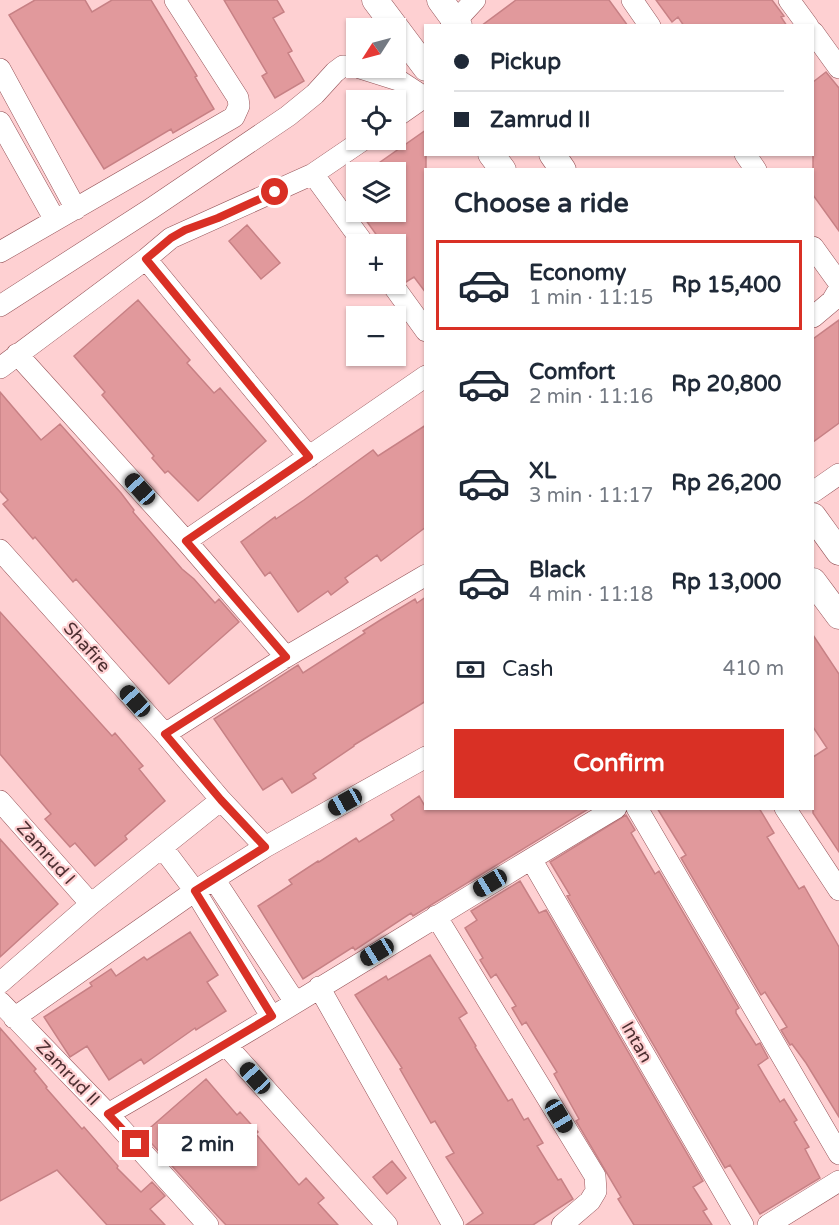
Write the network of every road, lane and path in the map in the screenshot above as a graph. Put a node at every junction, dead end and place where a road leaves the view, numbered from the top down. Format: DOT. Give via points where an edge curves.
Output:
graph roads {
  1 [pos="175,0"];
  2 [pos="375,0"];
  3 [pos="440,0"];
  4 [pos="475,0"];
  5 [pos="632,0"];
  6 [pos="789,0"];
  7 [pos="455,24"];
  8 [pos="649,24"];
  9 [pos="807,24"];
  10 [pos="814,33"];
  11 [pos="423,56"];
  12 [pos="346,66"];
  13 [pos="839,68"];
  14 [pos="0,69"];
  15 [pos="392,78"];
  16 [pos="424,96"];
  17 [pos="424,98"];
  18 [pos="406,110"];
  19 [pos="0,122"];
  20 [pos="348,150"];
  21 [pos="313,174"];
  22 [pos="76,209"];
  23 [pos="55,220"];
  24 [pos="357,234"];
  25 [pos="814,248"];
  26 [pos="0,252"];
  27 [pos="146,259"];
  28 [pos="839,283"];
  29 [pos="839,290"];
  30 [pos="399,294"];
  31 [pos="0,306"];
  32 [pos="814,316"];
  33 [pos="424,328"];
  34 [pos="17,354"];
  35 [pos="0,368"];
  36 [pos="424,377"];
  37 [pos="309,457"];
  38 [pos="839,474"];
  39 [pos="814,491"];
  40 [pos="814,517"];
  41 [pos="186,541"];
  42 [pos="0,550"];
  43 [pos="839,552"];
  44 [pos="424,576"];
  45 [pos="814,582"];
  46 [pos="839,616"];
  47 [pos="286,657"];
  48 [pos="165,734"];
  49 [pos="424,758"];
  50 [pos="221,800"];
  51 [pos="0,801"];
  52 [pos="613,810"];
  53 [pos="638,810"];
  54 [pos="786,810"];
  55 [pos="162,847"];
  56 [pos="265,847"];
  57 [pos="531,859"];
  58 [pos="214,879"];
  59 [pos="839,890"];
  60 [pos="195,891"];
  61 [pos="91,904"];
  62 [pos="436,916"];
  63 [pos="0,983"];
  64 [pos="319,987"];
  65 [pos="0,1002"];
  66 [pos="294,1002"];
  67 [pos="272,1016"];
  68 [pos="14,1018"];
  69 [pos="226,1045"];
  70 [pos="108,1114"];
  71 [pos="839,1154"];
  72 [pos="839,1181"];
  73 [pos="208,1225"];
  74 [pos="387,1225"];
  75 [pos="453,1225"];
  76 [pos="562,1225"];
  77 [pos="743,1225"];
  78 [pos="768,1225"];
  1 -- 22 [label="street" via="238,99 238,112"];
  2 -- 11 [label="street"];
  3 -- 7 [label="street"];
  4 -- 7 [label="street"];
  5 -- 8 [label="street"];
  6 -- 9 [label="street"];
  10 -- 13 [label="street"];
  12 -- 31 [label="street" via="288,116"];
  14 -- 22 [label="street"];
  15 -- 16 [label="street"];
  17 -- 18 [label="street"];
  19 -- 23 [label="street"];
  20 -- 21 [label="street"];
  21 -- 24 [label="street"];
  21 -- 27 [label="street" via="185,230"];
  22 -- 23 [label="street"];
  23 -- 26 [label="street"];
  25 -- 28 [label="street"];
  27 -- 34 [label="street"];
  27 -- 37 [label="street"];
  29 -- 32 [label="street"];
  30 -- 33 [label="street"];
  34 -- 35 [label="street"];
  34 -- 41 [label="street"];
  36 -- 37 [label="street"];
  37 -- 41 [label="street"];
  38 -- 39 [label="street"];
  40 -- 43 [label="street"];
  41 -- 47 [label="street"];
  42 -- 48 [label="street, Shafire"];
  44 -- 47 [label="street"];
  45 -- 46 [label="street"];
  47 -- 48 [label="street"];
  48 -- 50 [label="street, Shafire"];
  49 -- 56 [label="street"];
  50 -- 55 [label="street"];
  50 -- 56 [label="street, Shafire"];
  51 -- 61 [label="street, Zamrud I"];
  52 -- 57 [label="street"];
  53 -- 71 [label="street"];
  54 -- 59 [label="street"];
  55 -- 60 [label="street"];
  55 -- 61 [label="street"];
  56 -- 58 [label="street"];
  57 -- 62 [label="street"];
  57 -- 77 [label="street, Intan"];
  58 -- 60 [label="street"];
  58 -- 66 [label="street"];
  60 -- 67 [label="street"];
  60 -- 68 [label="street"];
  61 -- 63 [label="street"];
  62 -- 64 [label="street"];
  62 -- 76 [label="street" via="595,1176 596,1191 590,1201"];
  64 -- 66 [label="street"];
  64 -- 75 [label="street"];
  65 -- 68 [label="street, Zamrud II"];
  66 -- 67 [label="street"];
  67 -- 69 [label="street"];
  68 -- 70 [label="street, Zamrud II"];
  69 -- 70 [label="street"];
  69 -- 74 [label="street"];
  70 -- 73 [label="street, Zamrud II"];
  72 -- 78 [label="street"];
}
